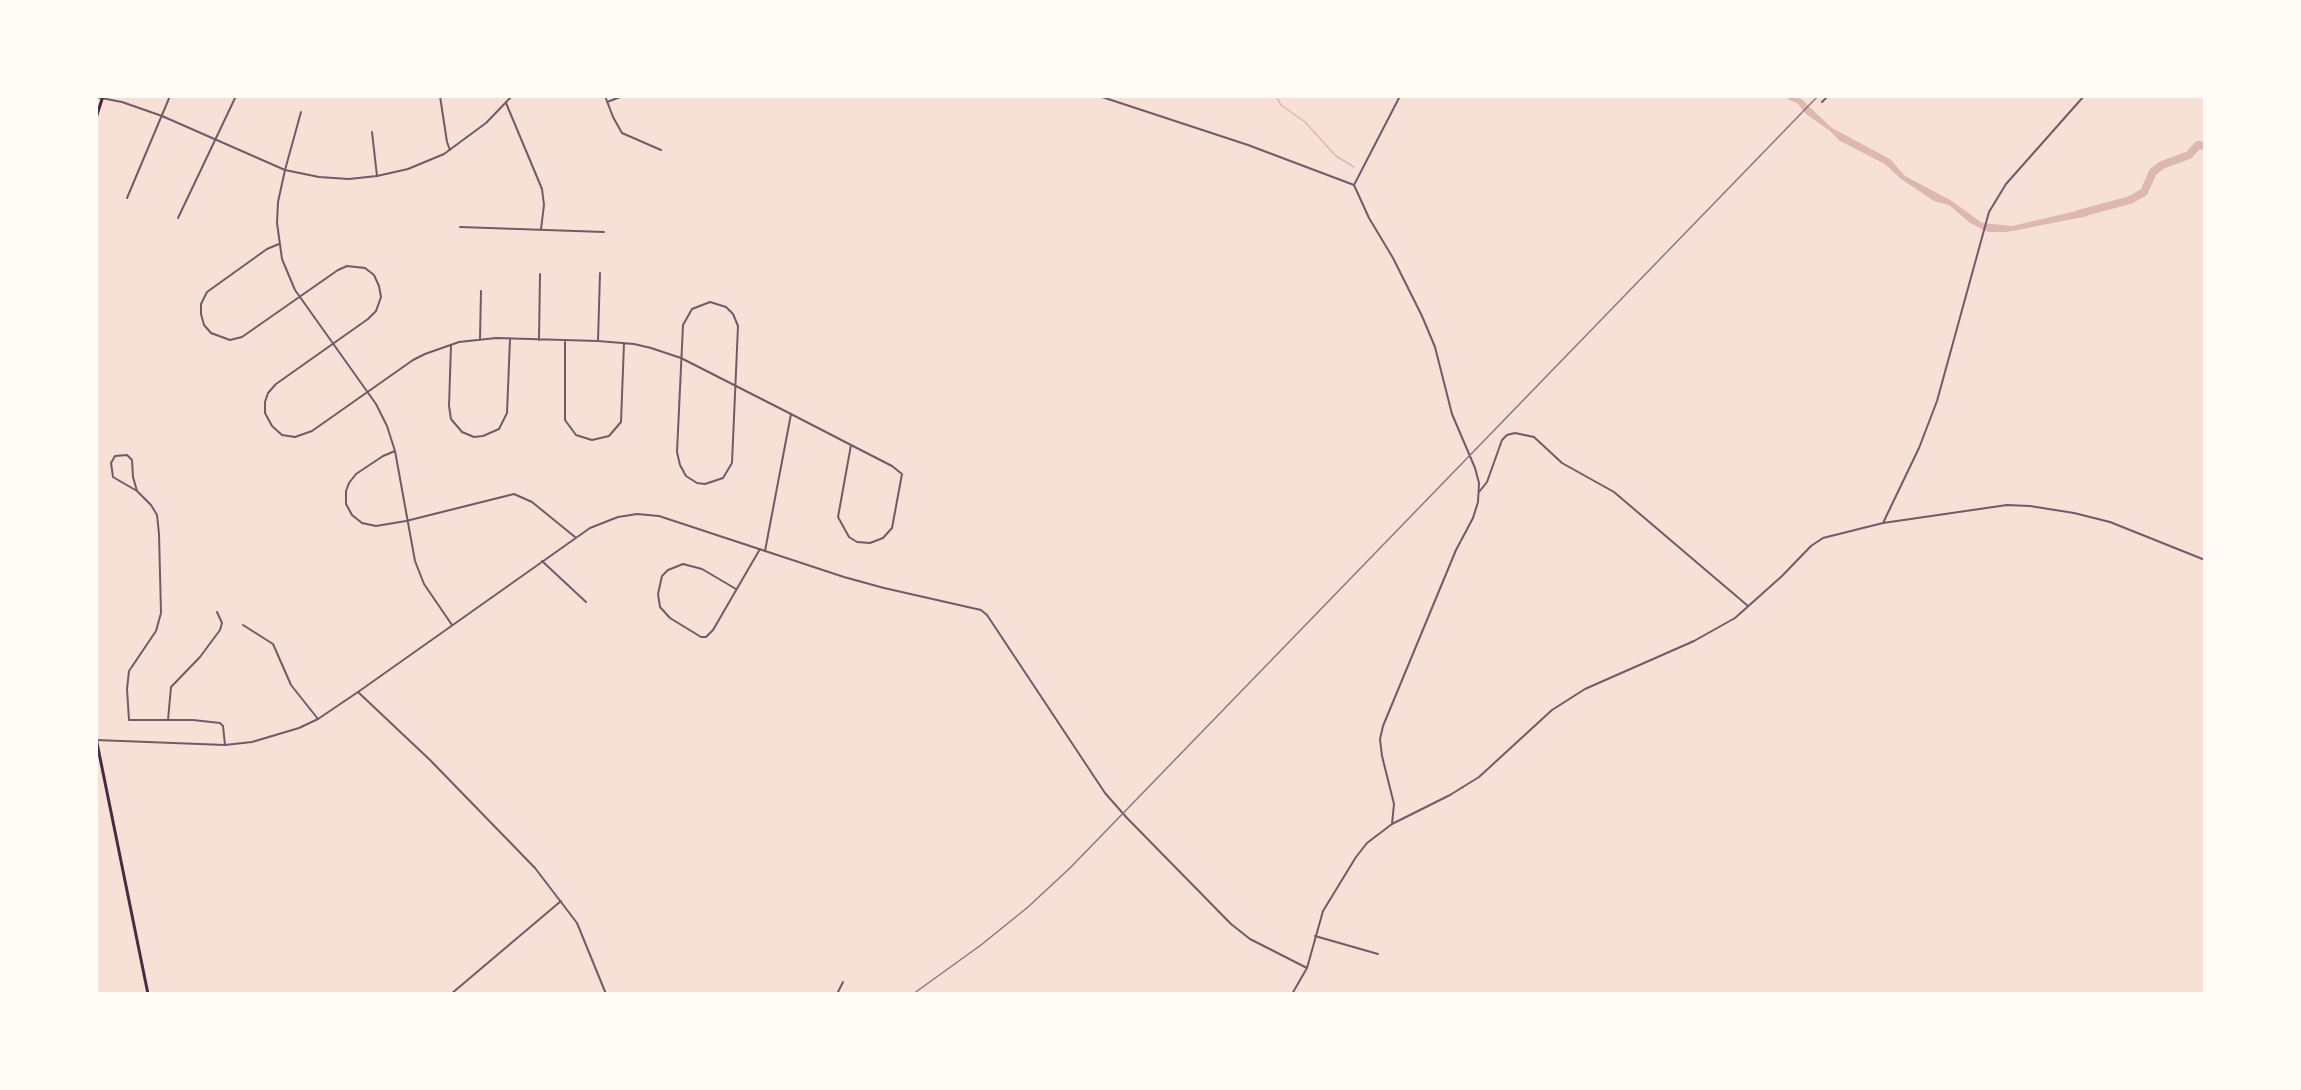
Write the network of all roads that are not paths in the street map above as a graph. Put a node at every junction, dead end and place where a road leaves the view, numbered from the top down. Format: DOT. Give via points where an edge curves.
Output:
graph roads {
  1 [pos="103,96"];
  2 [pos="170,96"];
  3 [pos="236,96"];
  4 [pos="440,96"];
  5 [pos="512,96"];
  6 [pos="605,96"];
  7 [pos="623,96"];
  8 [pos="1100,96"];
  9 [pos="1400,96"];
  10 [pos="1828,96"];
  11 [pos="2084,96"];
  12 [pos="96,97"];
  13 [pos="607,102"];
  14 [pos="1822,102"];
  15 [pos="506,103"];
  16 [pos="301,112"];
  17 [pos="162,116"];
  18 [pos="96,118"];
  19 [pos="372,132"];
  20 [pos="214,139"];
  21 [pos="450,150"];
  22 [pos="661,150"];
  23 [pos="285,170"];
  24 [pos="377,176"];
  25 [pos="1354,185"];
  26 [pos="127,198"];
  27 [pos="178,218"];
  28 [pos="460,227"];
  29 [pos="541,229"];
  30 [pos="604,232"];
  31 [pos="279,244"];
  32 [pos="600,273"];
  33 [pos="540,274"];
  34 [pos="481,291"];
  35 [pos="300,297"];
  36 [pos="480,339"];
  37 [pos="510,339"];
  38 [pos="539,340"];
  39 [pos="566,341"];
  40 [pos="598,341"];
  41 [pos="624,343"];
  42 [pos="333,344"];
  43 [pos="451,345"];
  44 [pos="681,358"];
  45 [pos="736,387"];
  46 [pos="367,392"];
  47 [pos="791,414"];
  48 [pos="851,445"];
  49 [pos="395,451"];
  50 [pos="137,491"];
  51 [pos="1478,492"];
  52 [pos="406,521"];
  53 [pos="1883,523"];
  54 [pos="576,538"];
  55 [pos="760,549"];
  56 [pos="765,551"];
  57 [pos="2205,560"];
  58 [pos="542,561"];
  59 [pos="736,589"];
  60 [pos="586,602"];
  61 [pos="1748,606"];
  62 [pos="217,612"];
  63 [pos="452,625"];
  64 [pos="243,626"];
  65 [pos="358,692"];
  66 [pos="318,718"];
  67 [pos="168,720"];
  68 [pos="96,739"];
  69 [pos="225,745"];
  70 [pos="1392,824"];
  71 [pos="561,901"];
  72 [pos="1315,936"];
  73 [pos="1378,954"];
  74 [pos="1307,968"];
  75 [pos="843,982"];
  76 [pos="148,994"];
  77 [pos="451,994"];
  78 [pos="606,994"];
  79 [pos="837,994"];
  80 [pos="1292,994"];
  1 -- 18 [label="highway"];
  2 -- 17 [label="street"];
  3 -- 20 [label="street"];
  4 -- 21 [label="street"];
  5 -- 15 [label="street"];
  6 -- 13 [label="street"];
  7 -- 13 [label="street"];
  8 -- 25 [label="street"];
  9 -- 25 [label="street"];
  10 -- 14 [label="street"];
  11 -- 53 [label="street" via="2006,184 1989,212 1937,401"];
  12 -- 17 [label="street"];
  13 -- 22 [label="street" via="622,133"];
  15 -- 21 [label="street"];
  15 -- 29 [label="street" via="542,189"];
  16 -- 23 [label="street"];
  17 -- 20 [label="street"];
  17 -- 26 [label="street"];
  19 -- 24 [label="street"];
  20 -- 23 [label="street"];
  20 -- 27 [label="street"];
  21 -- 24 [label="street" via="408,169"];
  23 -- 24 [label="street" via="327,178"];
  23 -- 31 [label="street" via="277,212"];
  25 -- 51 [label="street" via="1435,347 1452,414 1476,468"];
  28 -- 29 [label="street"];
  29 -- 30 [label="street"];
  31 -- 35 [label="street" via="286,271"];
  31 -- 35 [label="street" via="213,287 201,304 202,320 214,336 237,339"];
  32 -- 40 [label="street"];
  33 -- 38 [label="street"];
  34 -- 36 [label="street"];
  35 -- 42 [label="street"];
  35 -- 42 [label="street" via="346,266 359,266 374,275 381,297 376,311"];
  36 -- 37 [label="street"];
  36 -- 43 [label="street"];
  37 -- 38 [label="street"];
  37 -- 43 [label="street" via="507,413 499,429 474,437 462,432 451,419"];
  38 -- 39 [label="street"];
  39 -- 40 [label="street"];
  39 -- 41 [label="street" via="566,420 576,435 592,440 609,436 621,422"];
  40 -- 41 [label="street"];
  41 -- 44 [label="street"];
  42 -- 46 [label="street"];
  42 -- 46 [label="street" via="272,388 264,408 269,422 282,435 301,436"];
  43 -- 46 [label="street" via="413,360"];
  44 -- 45 [label="street"];
  44 -- 45 [label="street" via="683,324 689,312 705,303 723,305 738,326"];
  44 -- 45 [label="street" via="677,456 684,474 697,483 719,481 731,468"];
  45 -- 47 [label="street"];
  46 -- 49 [label="street"];
  47 -- 48 [label="street"];
  47 -- 56 [label="street"];
  48 -- 48 [label="street" via="902,474 892,528 883,538 870,543 849,537 838,518"];
  49 -- 52 [label="street"];
  49 -- 52 [label="street" via="351,479 346,504 357,520 367,524"];
  50 -- 50 [label="street" via="113,477 111,463 115,456 126,455 132,460"];
  50 -- 67 [label="street" via="154,509 159,522 162,602 156,631 129,671 129,720"];
  51 -- 61 [label="street" via="1487,482 1507,435 1534,437 1562,463 1614,492"];
  51 -- 70 [label="street" via="1473,518 1383,726 1380,739 1394,804"];
  52 -- 54 [label="street" via="514,494 532,502"];
  52 -- 63 [label="street" via="424,584"];
  53 -- 57 [label="street" via="2007,505 2030,506 2110,522"];
  53 -- 61 [label="street" via="1823,538"];
  54 -- 55 [label="street" via="608,520 649,514"];
  54 -- 58 [label="street"];
  55 -- 56 [label="street"];
  55 -- 59 [label="street"];
  56 -- 74 [label="street" via="884,588 981,610 1105,793 1127,818 1231,924 1250,939"];
  58 -- 60 [label="street"];
  58 -- 63 [label="street"];
  59 -- 59 [label="street" via="706,637 680,625 660,608 662,576 676,565 692,565"];
  61 -- 70 [label="street" via="1694,641 1585,689 1552,710 1479,777"];
  62 -- 67 [label="street" via="222,623 216,636 171,687"];
  63 -- 65 [label="street"];
  64 -- 66 [label="street" via="273,644 291,685"];
  65 -- 66 [label="street"];
  65 -- 71 [label="street" via="515,845"];
  66 -- 69 [label="street" via="272,737"];
  67 -- 69 [label="street" via="220,723"];
  68 -- 69 [label="street"];
  68 -- 76 [label="highway"];
  70 -- 72 [label="street" via="1367,843 1352,862 1323,911"];
  71 -- 77 [label="street"];
  71 -- 78 [label="street" via="577,923"];
  72 -- 73 [label="street"];
  72 -- 74 [label="street"];
  74 -- 80 [label="street"];
  75 -- 79 [label="street"];
}
